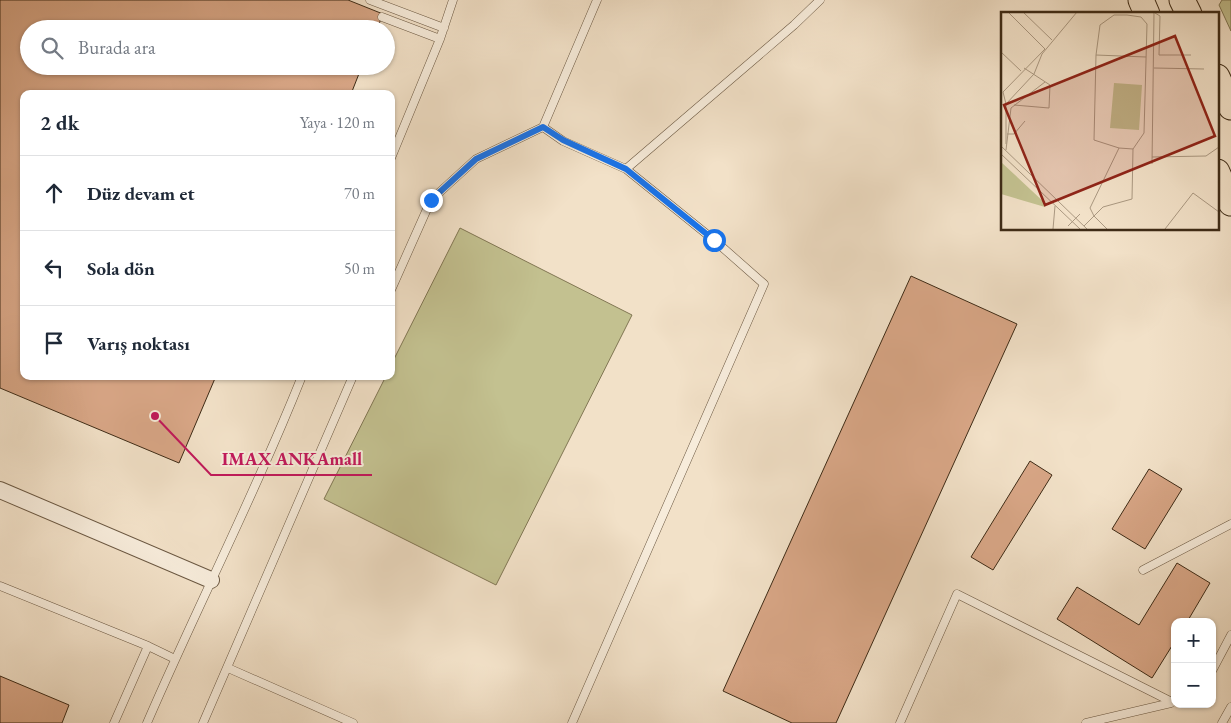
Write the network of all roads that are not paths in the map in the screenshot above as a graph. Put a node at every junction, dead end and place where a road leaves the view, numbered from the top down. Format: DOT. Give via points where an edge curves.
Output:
graph roads {
  1 [pos="370,0"];
  2 [pos="454,0"];
  3 [pos="597,0"];
  4 [pos="820,0"];
  5 [pos="1141,0"];
  6 [pos="1182,0"];
  7 [pos="1146,12"];
  8 [pos="1188,12"];
  9 [pos="382,17"];
  10 [pos="390,20"];
  11 [pos="395,22"];
  12 [pos="444,28"];
  13 [pos="440,39"];
  14 [pos="1218,79"];
  15 [pos="1231,107"];
  16 [pos="543,127"];
  17 [pos="395,148"];
  18 [pos="626,169"];
  19 [pos="1218,174"];
  20 [pos="1231,203"];
  21 [pos="395,281"];
  22 [pos="300,380"];
  23 [pos="351,380"];
  24 [pos="0,490"];
  25 [pos="1231,524"];
  26 [pos="1142,570"];
  27 [pos="211,580"];
  28 [pos="0,586"];
  29 [pos="1231,635"];
  30 [pos="148,646"];
  31 [pos="175,659"];
  32 [pos="1216,663"];
  33 [pos="228,668"];
  34 [pos="1171,701"];
  35 [pos="1171,702"];
  36 [pos="1231,707"];
  37 [pos="114,723"];
  38 [pos="146,723"];
  39 [pos="203,723"];
  40 [pos="353,723"];
  41 [pos="572,723"];
  42 [pos="900,723"];
  43 [pos="1086,723"];
  44 [pos="1222,723"];
  1 -- 12 [label="lane"];
  2 -- 12 [label="lane"];
  3 -- 16 [label="lane"];
  4 -- 18 [label="lane"];
  5 -- 7 [label="main road"];
  6 -- 8 [label="main road"];
  9 -- 10 [label="lane"];
  11 -- 13 [label="lane"];
  12 -- 13 [label="lane"];
  13 -- 17 [label="lane"];
  14 -- 15 [label="main road"];
  16 -- 18 [label="lane" via="563,140"];
  16 -- 21 [label="lane" via="476,159 431,200"];
  18 -- 41 [label="lane" via="764,284"];
  19 -- 20 [label="main road"];
  22 -- 27 [label="lane"];
  23 -- 33 [label="lane"];
  24 -- 27 [label="street"];
  25 -- 26 [label="lane"];
  27 -- 31 [label="lane"];
  28 -- 30 [label="lane"];
  29 -- 32 [label="lane"];
  30 -- 31 [label="lane"];
  30 -- 37 [label="lane"];
  31 -- 38 [label="lane"];
  33 -- 39 [label="lane"];
  33 -- 40 [label="lane"];
  34 -- 42 [label="lane" via="957,594"];
  35 -- 43 [label="lane"];
  36 -- 44 [label="lane"];
}
